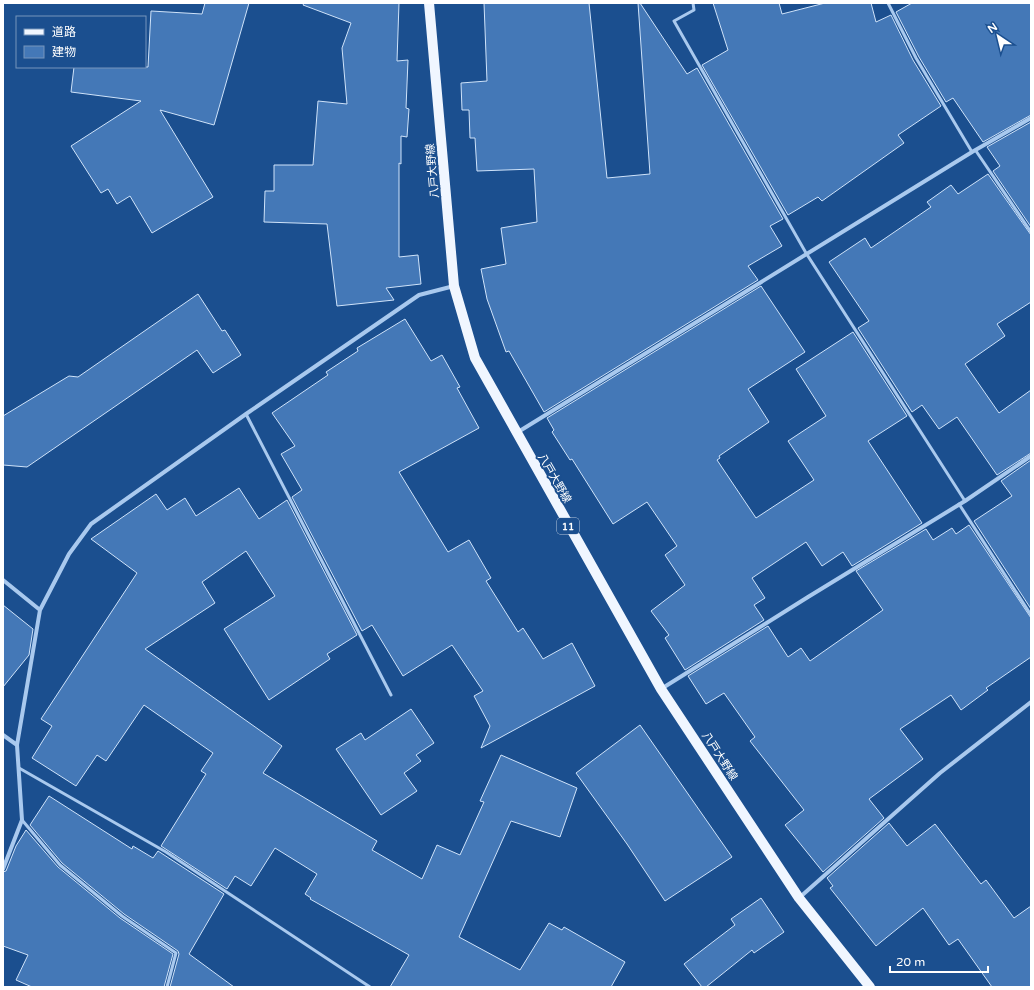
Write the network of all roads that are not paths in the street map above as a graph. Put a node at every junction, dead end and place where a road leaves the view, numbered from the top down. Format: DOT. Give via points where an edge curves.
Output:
graph roads {
  1 [pos="430,3"];
  2 [pos="694,3"];
  3 [pos="888,3"];
  4 [pos="1031,118"];
  5 [pos="974,151"];
  6 [pos="1031,232"];
  7 [pos="806,253"];
  8 [pos="454,286"];
  9 [pos="246,414"];
  10 [pos="516,433"];
  11 [pos="1031,456"];
  12 [pos="965,501"];
  13 [pos="959,504"];
  14 [pos="3,580"];
  15 [pos="40,610"];
  16 [pos="1031,614"];
  17 [pos="661,690"];
  18 [pos="391,695"];
  19 [pos="1031,702"];
  20 [pos="3,735"];
  21 [pos="17,745"];
  22 [pos="19,768"];
  23 [pos="22,820"];
  24 [pos="3,869"];
  25 [pos="799,898"];
  26 [pos="167,987"];
  27 [pos="370,987"];
  28 [pos="870,987"];
  1 -- 8 [label="main road, 八戸大野線 / 11"];
  2 -- 7 [label="lane" via="694,10 674,20"];
  3 -- 5 [label="lane" via="916,58"];
  4 -- 5 [label="street"];
  5 -- 6 [label="lane"];
  5 -- 7 [label="street"];
  7 -- 10 [label="street"];
  7 -- 12 [label="lane"];
  8 -- 9 [label="street" via="419,295"];
  8 -- 10 [label="main road, 八戸大野線 / 11" via="475,358"];
  9 -- 15 [label="street" via="90,524 69,554"];
  9 -- 18 [label="lane"];
  10 -- 17 [label="main road, 八戸大野線 / 11"];
  11 -- 12 [label="street"];
  12 -- 13 [label="street"];
  13 -- 16 [label="lane"];
  13 -- 17 [label="street"];
  14 -- 15 [label="street"];
  15 -- 21 [label="street"];
  17 -- 25 [label="main road, 八戸大野線 / 11"];
  19 -- 25 [label="street" via="940,773"];
  20 -- 21 [label="street"];
  21 -- 22 [label="street"];
  22 -- 23 [label="street"];
  22 -- 27 [label="lane" via="166,852"];
  23 -- 24 [label="street"];
  23 -- 26 [label="lane" via="60,865 122,916 176,953"];
  25 -- 28 [label="main road, 八戸大野線 / 11"];
}
